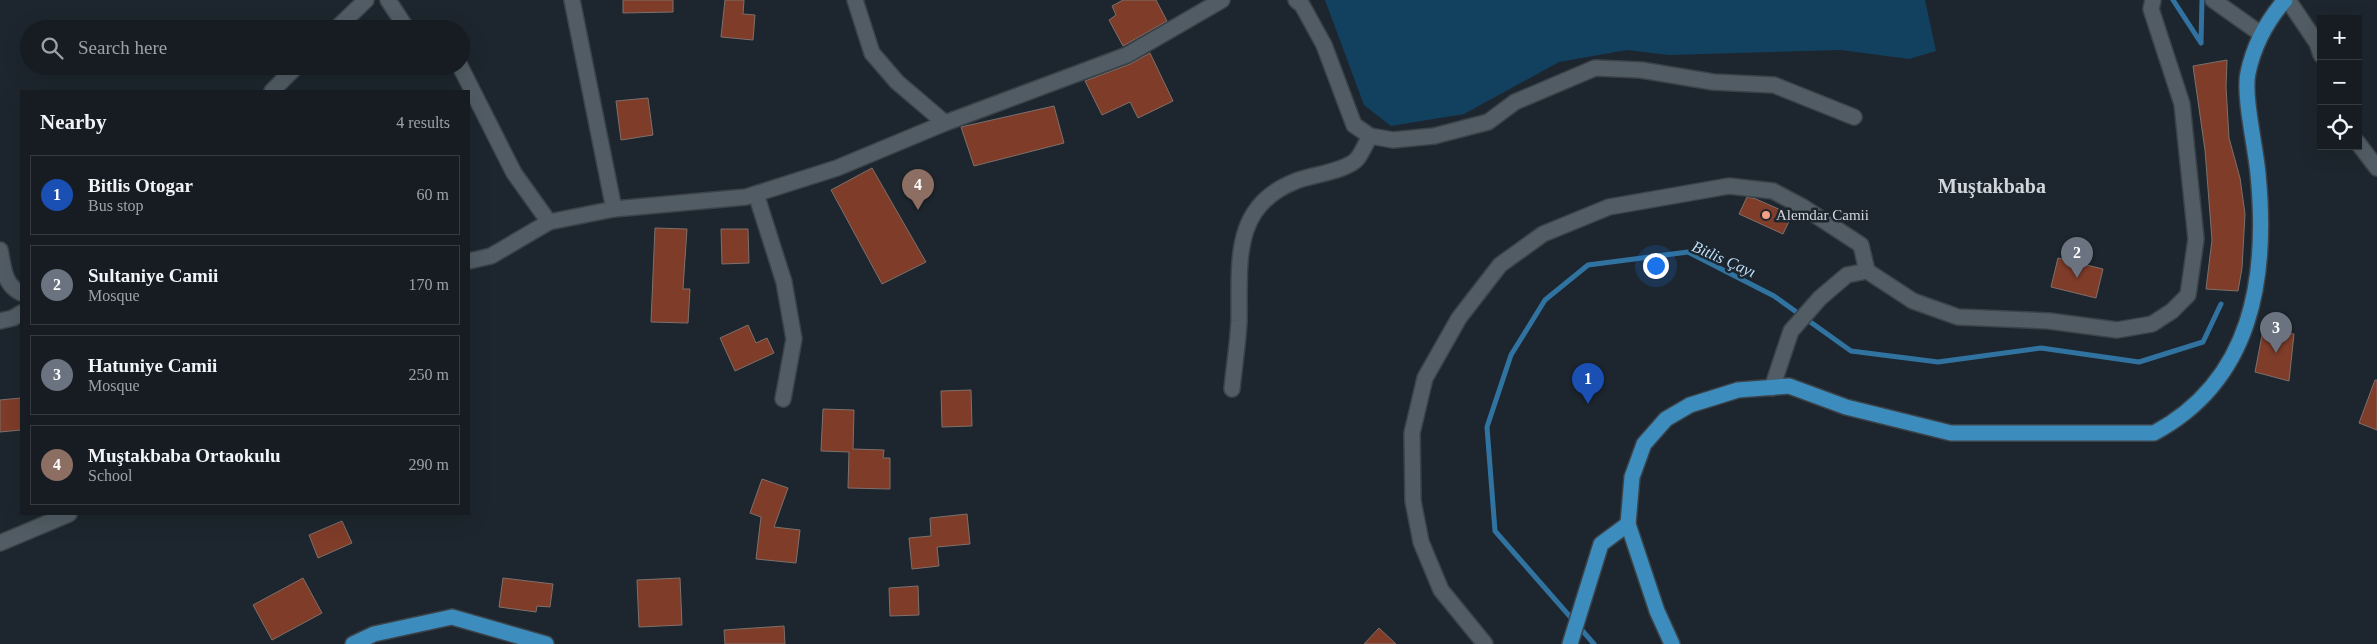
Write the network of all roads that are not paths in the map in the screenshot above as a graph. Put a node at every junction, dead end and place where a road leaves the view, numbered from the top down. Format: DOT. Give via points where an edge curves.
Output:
graph roads {
  1 [pos="366,0"];
  2 [pos="388,0"];
  3 [pos="572,0"];
  4 [pos="855,0"];
  5 [pos="1222,0"];
  6 [pos="1296,0"];
  7 [pos="2153,0"];
  8 [pos="2213,0"];
  9 [pos="2286,0"];
  10 [pos="345,20"];
  11 [pos="401,20"];
  12 [pos="2261,34"];
  13 [pos="2317,43"];
  14 [pos="288,75"];
  15 [pos="465,75"];
  16 [pos="273,90"];
  17 [pos="1854,117"];
  18 [pos="945,123"];
  19 [pos="1370,136"];
  20 [pos="2362,148"];
  21 [pos="2377,168"];
  22 [pos="756,194"];
  23 [pos="614,208"];
  24 [pos="549,222"];
  25 [pos="0,250"];
  26 [pos="470,261"];
  27 [pos="1867,271"];
  28 [pos="20,292"];
  29 [pos="20,314"];
  30 [pos="0,321"];
  31 [pos="1772,388"];
  32 [pos="1232,389"];
  33 [pos="783,399"];
  34 [pos="67,515"];
  35 [pos="1628,524"];
  36 [pos="0,543"];
  37 [pos="353,644"];
  38 [pos="546,644"];
  39 [pos="1485,644"];
  40 [pos="1570,644"];
  41 [pos="1672,644"];
  1 -- 10 [label="street"];
  2 -- 11 [label="street"];
  3 -- 23 [label="street"];
  4 -- 18 [label="street" via="872,53 896,82"];
  5 -- 18 [label="street" via="1127,54"];
  6 -- 19 [label="street" via="1324,45 1354,124"];
  7 -- 27 [label="street" via="2151,9 2182,104 2196,239 2188,295 2172,311 2152,324 2117,330 1958,317 1913,301"];
  8 -- 12 [label="street"];
  9 -- 12 [label="main road" via="2268,20"];
  9 -- 13 [label="street"];
  12 -- 31 [label="main road" via="2247,75 2261,233 2255,291 2238,348 2219,378 2171,424 2154,433 1951,433 1846,407 1789,386"];
  14 -- 16 [label="street"];
  15 -- 24 [label="street" via="514,173"];
  17 -- 19 [label="street" via="1774,85 1713,82 1641,70 1596,68 1515,102 1488,122 1434,136 1393,140"];
  18 -- 22 [label="street" via="837,168"];
  19 -- 32 [label="street" via="1356,160 1344,167 1295,182 1262,201 1252,216 1239,251 1238,323"];
  20 -- 21 [label="street"];
  22 -- 23 [label="street"];
  22 -- 33 [label="street" via="784,282 794,338"];
  23 -- 24 [label="street"];
  24 -- 26 [label="street" via="491,256"];
  25 -- 28 [label="street" via="5,277 11,287"];
  27 -- 31 [label="street" via="1847,275 1820,298 1791,331"];
  27 -- 39 [label="street" via="1861,245 1803,207 1773,191 1729,186 1609,207 1543,234 1500,265 1458,318 1425,378 1412,432 1413,501 1421,542 1441,590"];
  29 -- 30 [label="street"];
  31 -- 35 [label="main road" via="1738,390 1690,405 1666,419 1644,444 1632,477"];
  34 -- 36 [label="street"];
  35 -- 40 [label="main road" via="1601,544"];
  35 -- 41 [label="main road" via="1656,611"];
  37 -- 38 [label="main road" via="374,634 452,617"];
}
